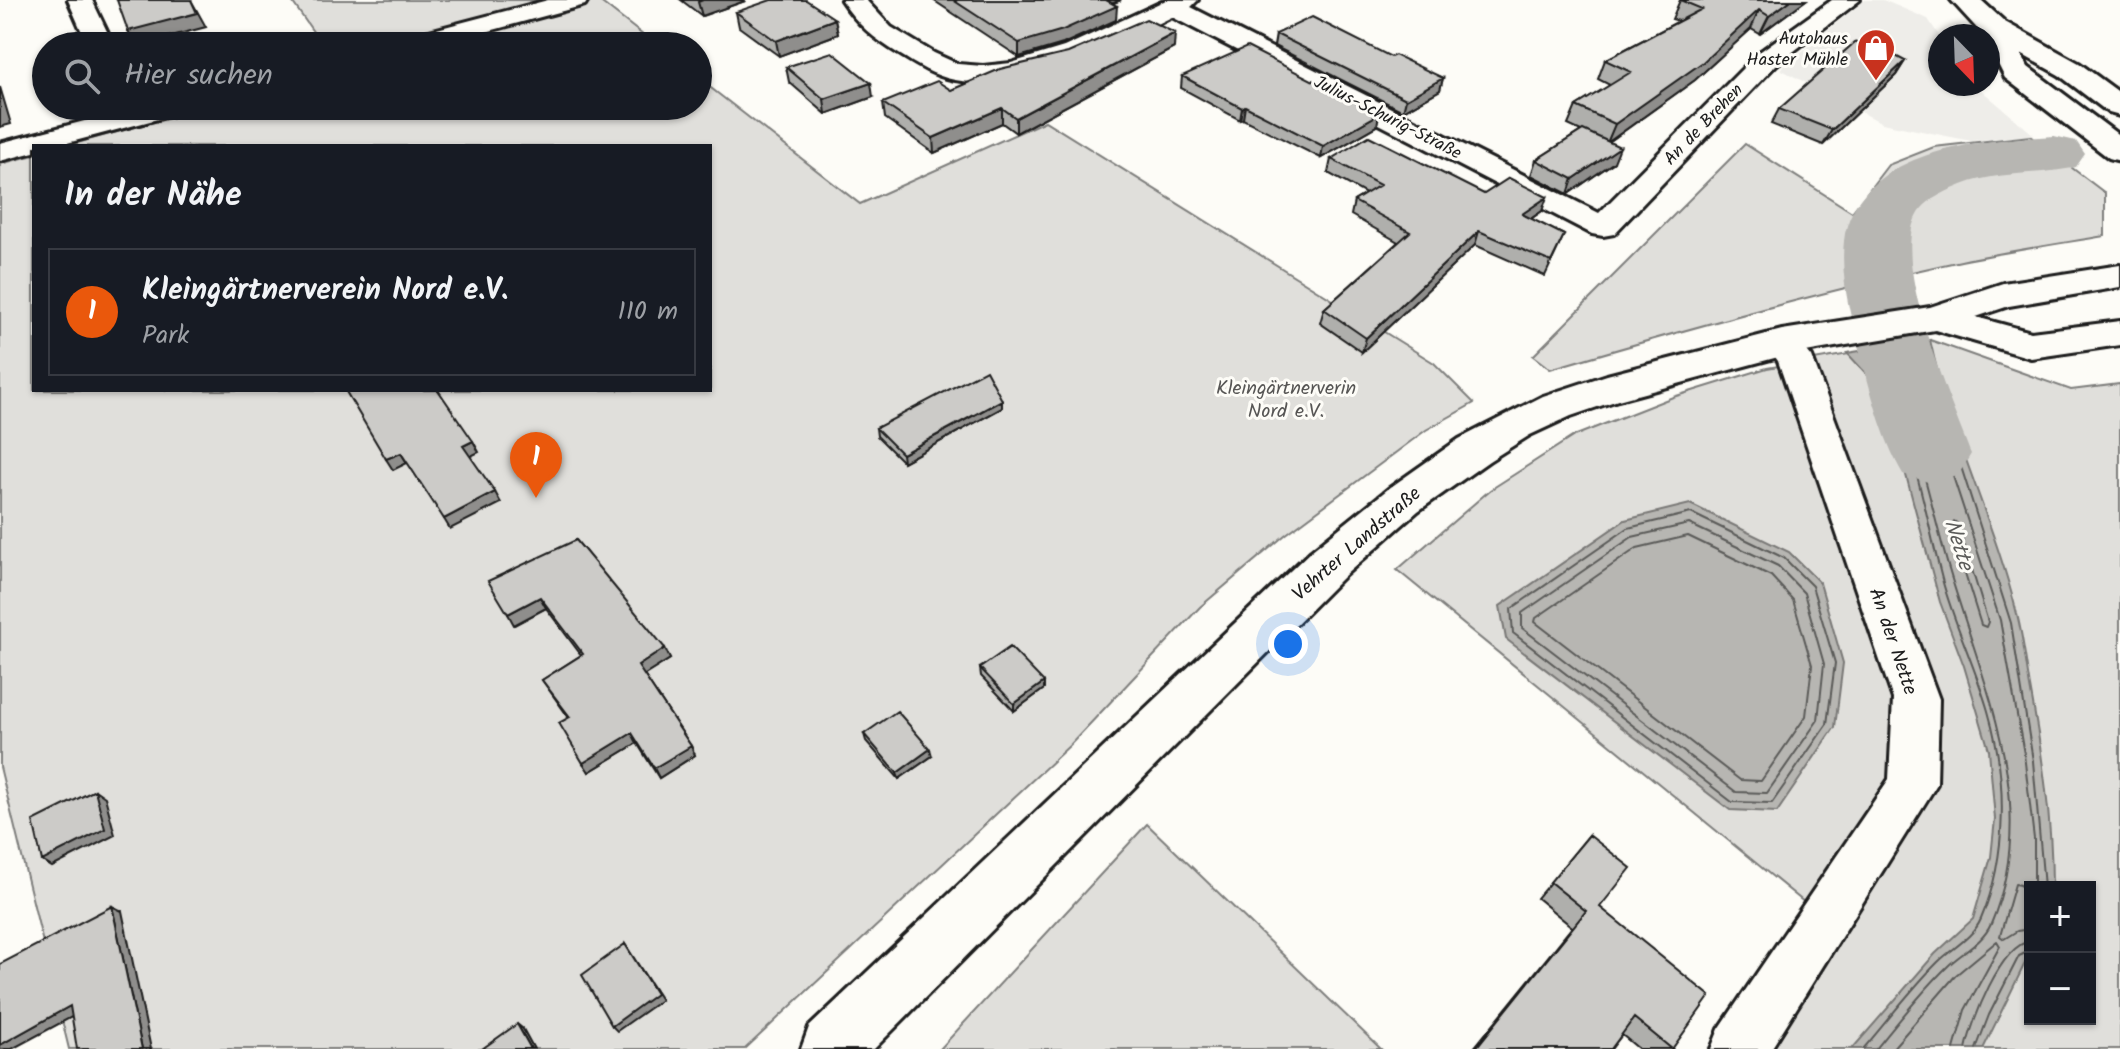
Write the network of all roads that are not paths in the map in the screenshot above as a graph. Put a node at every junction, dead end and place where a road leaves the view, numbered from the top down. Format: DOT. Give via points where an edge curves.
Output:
graph roads {
  1 [pos="80,0"];
  2 [pos="576,0"];
  3 [pos="853,0"];
  4 [pos="1848,0"];
  5 [pos="1965,0"];
  6 [pos="1179,3"];
  7 [pos="1991,24"];
  8 [pos="2000,31"];
  9 [pos="95,32"];
  10 [pos="456,32"];
  11 [pos="2000,39"];
  12 [pos="2120,107"];
  13 [pos="102,120"];
  14 [pos="2120,151"];
  15 [pos="0,152"];
  16 [pos="1603,227"];
  17 [pos="2120,276"];
  18 [pos="1928,319"];
  19 [pos="2120,333"];
  20 [pos="1782,343"];
  21 [pos="831,1049"];
  22 [pos="1739,1049"];
  1 -- 9 [label="street"];
  2 -- 10 [label="street"];
  3 -- 6 [label="street, Julius-Schurig-Straße" via="871,27 934,64 980,74 1046,63"];
  4 -- 16 [label="street, An de Brehen" via="1767,59"];
  5 -- 7 [label="main road"];
  6 -- 16 [label="street, Julius-Schurig-Straße"];
  8 -- 12 [label="main road" via="2069,69"];
  11 -- 14 [label="main road" via="2015,72"];
  13 -- 15 [label="street"];
  17 -- 18 [label="main road, Vehrter Landstraße" via="2003,295"];
  18 -- 19 [label="main road, Vehrter Landstraße" via="2031,345"];
  18 -- 20 [label="main road, Vehrter Landstraße"];
  20 -- 21 [label="main road, Vehrter Landstraße" via="1557,406 1474,450 1403,500 1296,593"];
  20 -- 22 [label="street, An der Nette" via="1794,357 1916,699 1913,784"];
}
